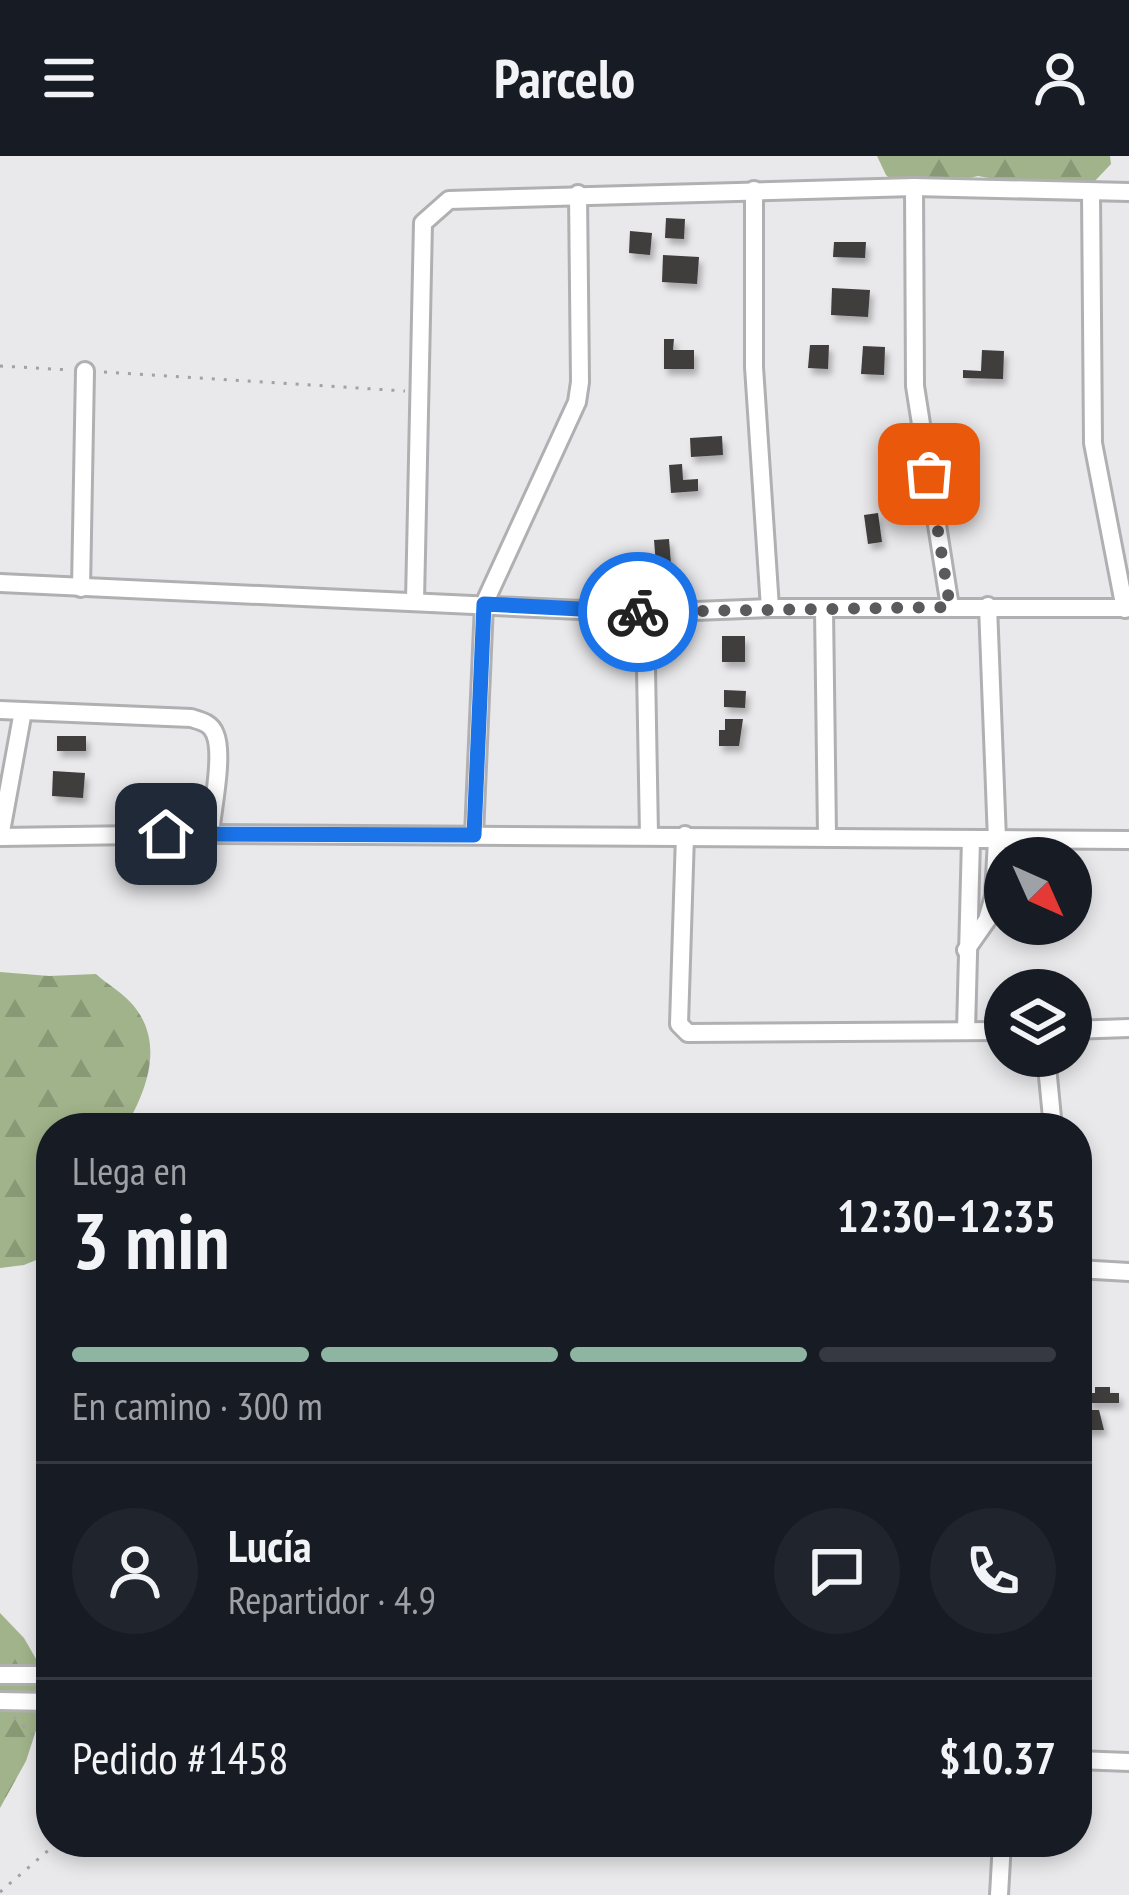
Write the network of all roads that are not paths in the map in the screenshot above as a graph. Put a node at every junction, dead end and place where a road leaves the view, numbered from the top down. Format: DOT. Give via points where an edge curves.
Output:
graph roads {
  1 [pos="914,187"];
  2 [pos="754,190"];
  3 [pos="1091,192"];
  4 [pos="1129,192"];
  5 [pos="578,194"];
  6 [pos="85,371"];
  7 [pos="0,583"];
  8 [pos="81,588"];
  9 [pos="415,602"];
  10 [pos="484,604"];
  11 [pos="950,607"];
  12 [pos="988,607"];
  13 [pos="770,608"];
  14 [pos="824,609"];
  15 [pos="1127,609"];
  16 [pos="645,613"];
  17 [pos="0,710"];
  18 [pos="23,711"];
  19 [pos="211,834"];
  20 [pos="474,835"];
  21 [pos="650,836"];
  22 [pos="685,836"];
  23 [pos="827,836"];
  24 [pos="997,837"];
  25 [pos="971,839"];
  26 [pos="984,840"];
  27 [pos="1092,840"];
  28 [pos="1129,840"];
  29 [pos="984,924"];
  30 [pos="966,950"];
  31 [pos="1129,1028"];
  32 [pos="1092,1029"];
  33 [pos="966,1031"];
  34 [pos="984,1031"];
  35 [pos="1048,1077"];
  36 [pos="1052,1113"];
  37 [pos="1092,1270"];
  38 [pos="1129,1272"];
  39 [pos="0,1675"];
  40 [pos="36,1676"];
  41 [pos="0,1701"];
  42 [pos="36,1702"];
  43 [pos="1092,1761"];
  44 [pos="1129,1762"];
  45 [pos="1001,1857"];
  46 [pos="999,1895"];
  1 -- 2 [label="street"];
  1 -- 3 [label="street"];
  1 -- 11 [label="street" via="915,386"];
  2 -- 5 [label="street"];
  2 -- 13 [label="street" via="754,367"];
  3 -- 4 [label="street"];
  3 -- 15 [label="street" via="1094,442"];
  5 -- 9 [label="street" via="449,200 423,224"];
  5 -- 10 [label="street" via="577,402"];
  6 -- 8 [label="street"];
  7 -- 8 [label="street"];
  8 -- 9 [label="street"];
  9 -- 10 [label="street"];
  10 -- 16 [label="street"];
  10 -- 20 [label="street"];
  11 -- 12 [label="street"];
  11 -- 14 [label="street"];
  12 -- 15 [label="street"];
  12 -- 24 [label="street"];
  13 -- 14 [label="street"];
  13 -- 16 [label="street"];
  14 -- 23 [label="street"];
  16 -- 21 [label="street"];
  17 -- 18 [label="street"];
  18 -- 19 [label="street" via="207,723 218,749"];
  18 -- 19 [label="street" via="0,837"];
  19 -- 20 [label="street"];
  20 -- 21 [label="street"];
  21 -- 22 [label="street"];
  22 -- 23 [label="street"];
  22 -- 33 [label="street" via="680,1024 688,1033"];
  23 -- 25 [label="street"];
  25 -- 26 [label="street"];
  25 -- 30 [label="street"];
  27 -- 28 [label="street"];
  29 -- 30 [label="street"];
  30 -- 33 [label="street"];
  31 -- 32 [label="street"];
  33 -- 34 [label="street"];
  35 -- 36 [label="street"];
  37 -- 38 [label="street"];
  39 -- 40 [label="street"];
  41 -- 42 [label="street"];
  43 -- 44 [label="street"];
  45 -- 46 [label="street"];
}
